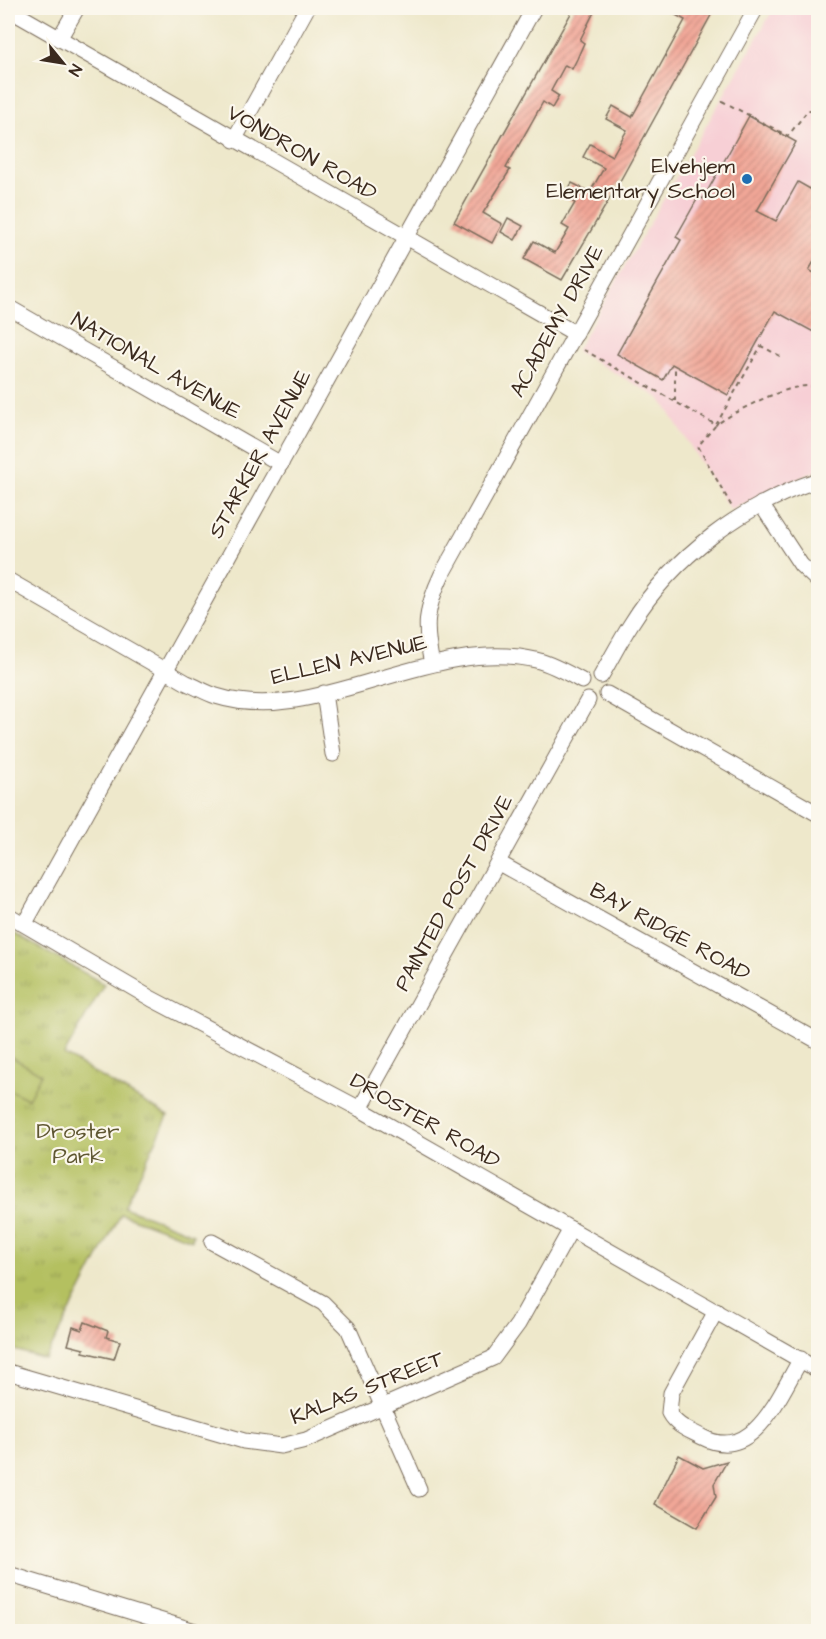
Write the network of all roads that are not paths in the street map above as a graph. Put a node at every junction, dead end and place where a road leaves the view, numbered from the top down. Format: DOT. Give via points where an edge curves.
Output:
graph roads {
  1 [pos="77,8"];
  2 [pos="307,8"];
  3 [pos="534,8"];
  4 [pos="756,8"];
  5 [pos="8,9"];
  6 [pos="59,39"];
  7 [pos="234,140"];
  8 [pos="406,239"];
  9 [pos="8,307"];
  10 [pos="576,334"];
  11 [pos="281,464"];
  12 [pos="819,480"];
  13 [pos="761,504"];
  14 [pos="8,580"];
  15 [pos="819,581"];
  16 [pos="432,664"];
  17 [pos="166,670"];
  18 [pos="602,676"];
  19 [pos="582,681"];
  20 [pos="324,693"];
  21 [pos="607,694"];
  22 [pos="588,700"];
  23 [pos="333,754"];
  24 [pos="819,814"];
  25 [pos="499,863"];
  26 [pos="8,915"];
  27 [pos="25,923"];
  28 [pos="819,1041"];
  29 [pos="360,1108"];
  30 [pos="571,1229"];
  31 [pos="212,1242"];
  32 [pos="716,1311"];
  33 [pos="801,1359"];
  34 [pos="819,1370"];
  35 [pos="8,1372"];
  36 [pos="384,1406"];
  37 [pos="419,1489"];
  38 [pos="8,1574"];
  39 [pos="198,1632"];
  1 -- 6 [label="street"];
  2 -- 7 [label="street"];
  3 -- 8 [label="street, STARKER AVENUE"];
  4 -- 10 [label="street, ACADEMY DRIVE"];
  5 -- 6 [label="street, VONDRON ROAD"];
  6 -- 7 [label="street, VONDRON ROAD"];
  7 -- 8 [label="street, VONDRON ROAD"];
  8 -- 10 [label="street, VONDRON ROAD"];
  8 -- 11 [label="street, STARKER AVENUE"];
  9 -- 11 [label="street, NATIONAL AVENUE"];
  10 -- 16 [label="street, ACADEMY DRIVE" via="429,602 427,638"];
  11 -- 17 [label="street, STARKER AVENUE"];
  12 -- 13 [label="street"];
  13 -- 15 [label="street" via="801,565"];
  13 -- 18 [label="street" via="683,560 631,623"];
  14 -- 17 [label="street, ELLEN AVENUE"];
  16 -- 19 [label="street, ELLEN AVENUE" via="470,657 516,657 538,661"];
  16 -- 20 [label="street, ELLEN AVENUE"];
  17 -- 20 [label="street, ELLEN AVENUE" via="232,700 285,701"];
  17 -- 27 [label="street, STARKER AVENUE"];
  18 -- 19 [label="street" via="593,674"];
  18 -- 21 [label="street" via="608,686"];
  19 -- 22 [label="street" via="582,693"];
  20 -- 23 [label="street"];
  21 -- 22 [label="street" via="600,700"];
  21 -- 24 [label="street"];
  22 -- 25 [label="street, PAINTED POST DRIVE"];
  25 -- 28 [label="street, BAY RIDGE ROAD"];
  25 -- 29 [label="street, PAINTED POST DRIVE"];
  26 -- 27 [label="street, DROSTER ROAD"];
  27 -- 29 [label="street, DROSTER ROAD" via="152,999"];
  29 -- 30 [label="street, DROSTER ROAD"];
  30 -- 32 [label="street, DROSTER ROAD"];
  30 -- 36 [label="street, KALAS STREET" via="518,1324 493,1358"];
  31 -- 36 [label="street" via="323,1303 338,1316 356,1341"];
  32 -- 33 [label="street, DROSTER ROAD"];
  32 -- 33 [label="street" via="671,1393 669,1413 678,1424 717,1444 740,1441 762,1423"];
  33 -- 34 [label="street, DROSTER ROAD"];
  35 -- 36 [label="street, KALAS STREET" via="244,1441 281,1446 306,1440"];
  36 -- 37 [label="street"];
  38 -- 39 [label="street"];
}
